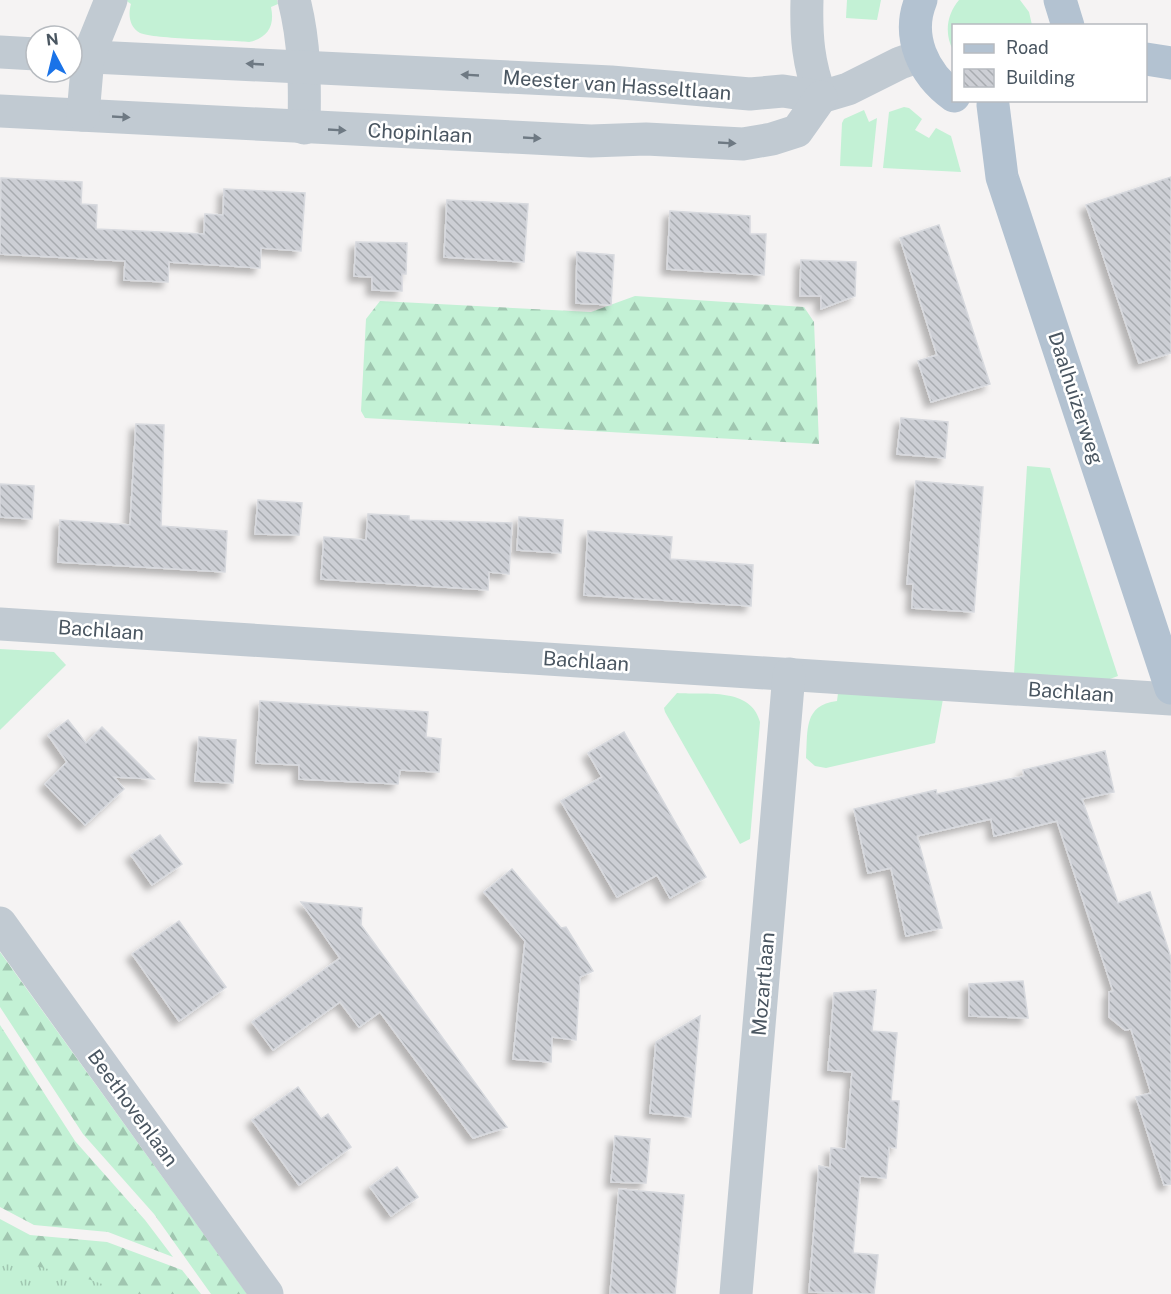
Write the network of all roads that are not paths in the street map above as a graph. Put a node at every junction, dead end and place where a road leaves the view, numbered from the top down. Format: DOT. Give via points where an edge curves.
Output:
graph roads {
  1 [pos="111,0"];
  2 [pos="294,0"];
  3 [pos="807,0"];
  4 [pos="921,0"];
  5 [pos="1060,0"];
  6 [pos="1067,24"];
  7 [pos="84,49"];
  8 [pos="0,52"];
  9 [pos="24,53"];
  10 [pos="84,56"];
  11 [pos="920,57"];
  12 [pos="1147,59"];
  13 [pos="1171,63"];
  14 [pos="305,67"];
  15 [pos="81,84"];
  16 [pos="952,94"];
  17 [pos="821,98"];
  18 [pos="990,102"];
  19 [pos="0,111"];
  20 [pos="83,115"];
  21 [pos="304,128"];
  22 [pos="0,624"];
  23 [pos="789,674"];
  24 [pos="1171,688"];
  25 [pos="1171,699"];
  26 [pos="0,923"];
  27 [pos="267,1294"];
  28 [pos="736,1294"];
  1 -- 7 [label="street"];
  2 -- 14 [label="street"];
  3 -- 17 [label="street" via="810,70"];
  4 -- 11 [label="main road" via="915,23"];
  5 -- 6 [label="main road"];
  8 -- 9 [label="street"];
  14 -- 10 [label="street, Meester van Hasseltlaan, one-way"];
  11 -- 16 [label="main road" via="933,78"];
  11 -- 17 [label="street, Meester van Hasseltlaan"];
  12 -- 13 [label="main road"];
  17 -- 14 [label="street, Meester van Hasseltlaan, one-way" via="783,91 750,94 611,82"];
  14 -- 21 [label="street"];
  15 -- 20 [label="street"];
  21 -- 17 [label="street, Chopinlaan, one-way" via="743,144 797,131"];
  18 -- 24 [label="main road, Daalhuizerweg" via="1002,177"];
  19 -- 20 [label="street, Chopinlaan"];
  20 -- 21 [label="street, Chopinlaan, one-way"];
  22 -- 23 [label="street, Bachlaan"];
  23 -- 25 [label="street, Bachlaan"];
  23 -- 28 [label="street, Mozartlaan"];
  26 -- 27 [label="street, Beethovenlaan"];
}
